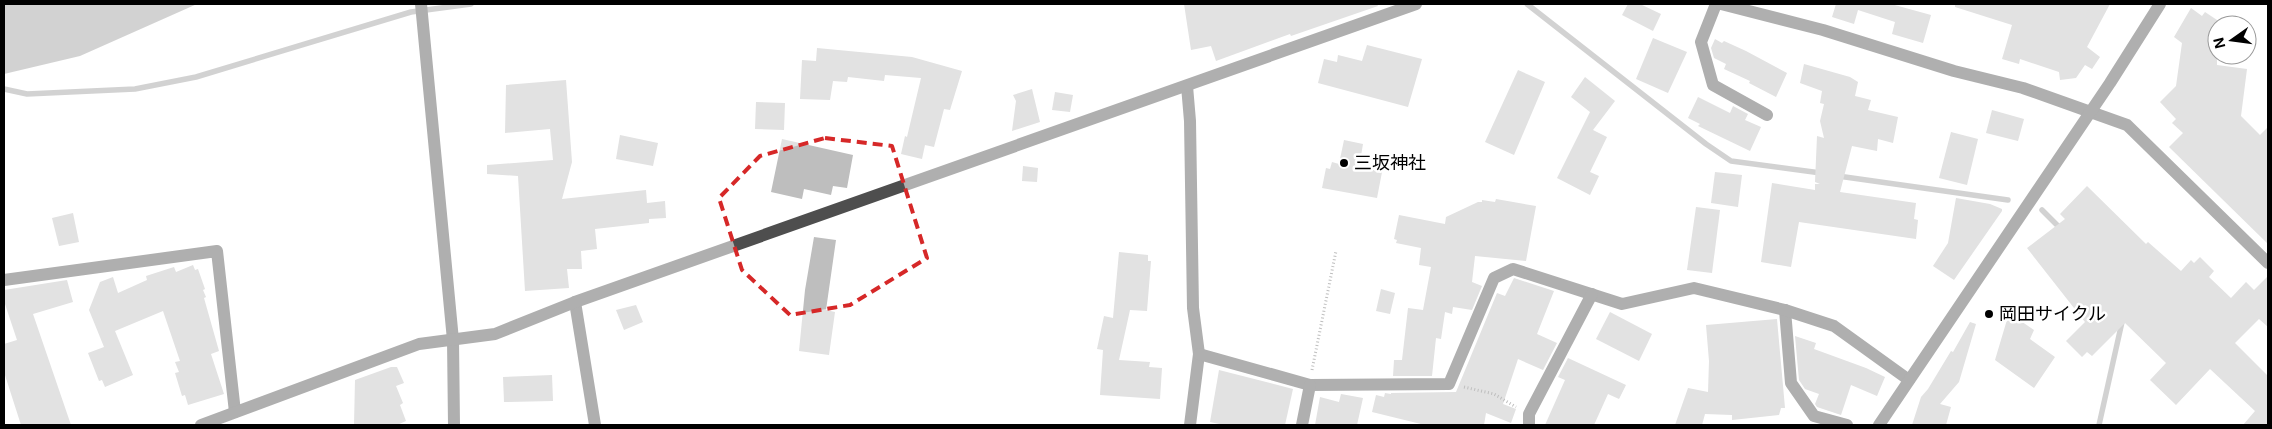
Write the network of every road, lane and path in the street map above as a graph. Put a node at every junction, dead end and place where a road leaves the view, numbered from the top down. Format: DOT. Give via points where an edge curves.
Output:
graph roads {
  1 [pos="421,4"];
  2 [pos="1416,4"];
  3 [pos="1716,4"];
  4 [pos="1721,4"];
  5 [pos="2160,4"];
  6 [pos="1187,86"];
  7 [pos="2090,111"];
  8 [pos="1766,115"];
  9 [pos="1336,251"];
  10 [pos="2268,263"];
  11 [pos="4,280"];
  12 [pos="1592,294"];
  13 [pos="575,302"];
  14 [pos="1786,310"];
  15 [pos="453,340"];
  16 [pos="1199,354"];
  17 [pos="1909,380"];
  18 [pos="1449,384"];
  19 [pos="1310,385"];
  20 [pos="235,412"];
  21 [pos="1529,420"];
  22 [pos="201,425"];
  23 [pos="454,425"];
  24 [pos="594,425"];
  25 [pos="1190,425"];
  26 [pos="1302,425"];
  27 [pos="1847,425"];
  28 [pos="1879,425"];
  1 -- 15 [label="street"];
  2 -- 6 [label="street"];
  3 -- 8 [label="street" via="1701,42 1713,85"];
  4 -- 7 [label="street" via="1823,30 1954,71 2023,88"];
  5 -- 7 [label="street"];
  6 -- 13 [label="street"];
  6 -- 16 [label="street" via="1194,308"];
  7 -- 10 [label="street" via="2127,125"];
  7 -- 17 [label="street"];
  9 -- 19 [label="path"];
  11 -- 20 [label="street" via="216,251"];
  12 -- 14 [label="street" via="1622,304 1694,288"];
  12 -- 18 [label="street" via="1513,269 1494,278"];
  12 -- 21 [label="street"];
  13 -- 15 [label="street" via="495,334"];
  13 -- 24 [label="street"];
  14 -- 17 [label="street" via="1834,326"];
  14 -- 27 [label="street" via="1791,383 1814,416"];
  15 -- 20 [label="street" via="419,344"];
  15 -- 23 [label="street"];
  16 -- 19 [label="street"];
  16 -- 25 [label="street"];
  17 -- 28 [label="street"];
  18 -- 19 [label="street"];
  18 -- 21 [label="path" via="1494,394"];
  19 -- 26 [label="street"];
  20 -- 22 [label="street"];
}
